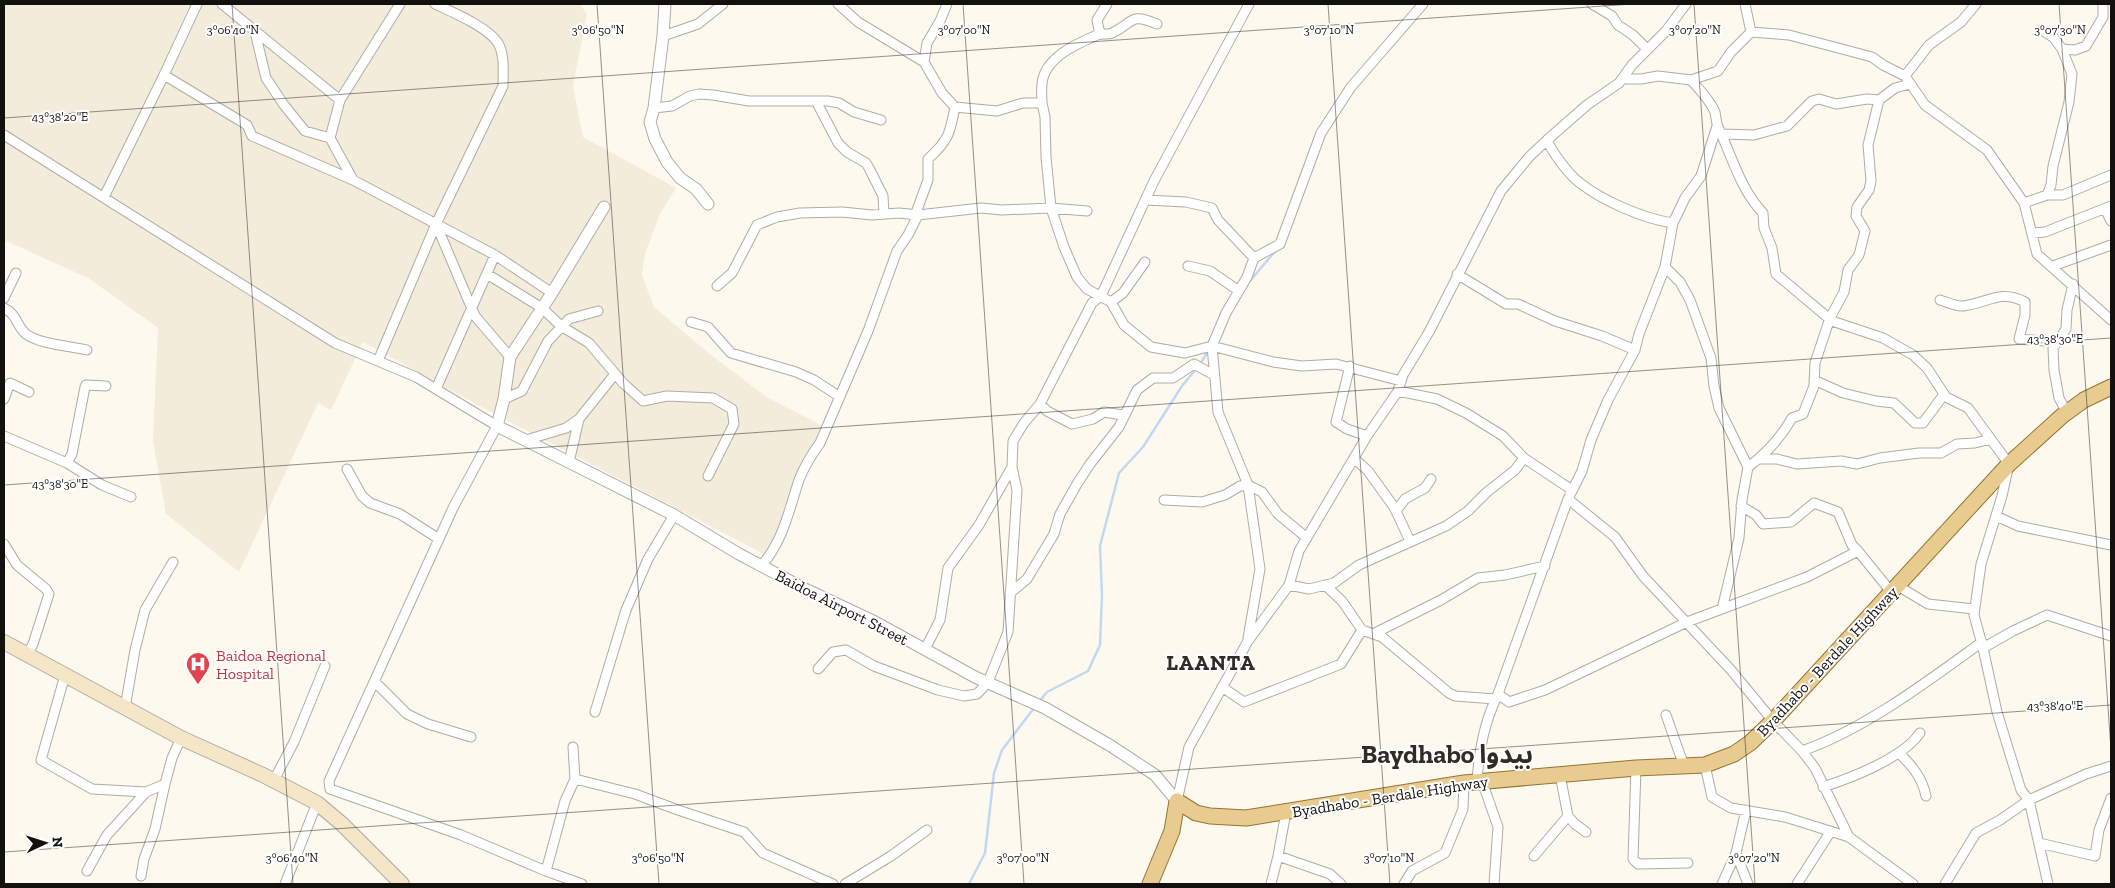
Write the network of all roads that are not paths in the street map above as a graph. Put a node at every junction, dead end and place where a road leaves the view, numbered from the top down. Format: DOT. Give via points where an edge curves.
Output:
graph roads {
  1 [pos="196,4"];
  2 [pos="222,4"];
  3 [pos="400,4"];
  4 [pos="434,4"];
  5 [pos="664,4"];
  6 [pos="723,4"];
  7 [pos="838,4"];
  8 [pos="947,4"];
  9 [pos="1107,4"];
  10 [pos="1249,4"];
  11 [pos="1424,4"];
  12 [pos="1592,4"];
  13 [pos="1686,4"];
  14 [pos="1745,4"];
  15 [pos="1976,4"];
  16 [pos="2103,4"];
  17 [pos="1157,24"];
  18 [pos="2042,30"];
  19 [pos="255,32"];
  20 [pos="1751,32"];
  21 [pos="1100,34"];
  22 [pos="664,36"];
  23 [pos="1647,49"];
  24 [pos="2062,49"];
  25 [pos="924,62"];
  26 [pos="164,75"];
  27 [pos="1624,78"];
  28 [pos="1691,80"];
  29 [pos="1908,80"];
  30 [pos="340,100"];
  31 [pos="1879,100"];
  32 [pos="816,101"];
  33 [pos="1042,103"];
  34 [pos="955,107"];
  35 [pos="654,108"];
  36 [pos="881,120"];
  37 [pos="1720,130"];
  38 [pos="4,135"];
  39 [pos="330,138"];
  40 [pos="1546,140"];
  41 [pos="2111,176"];
  42 [pos="353,180"];
  43 [pos="2047,195"];
  44 [pos="104,197"];
  45 [pos="1145,200"];
  46 [pos="2024,203"];
  47 [pos="708,204"];
  48 [pos="604,207"];
  49 [pos="1051,208"];
  50 [pos="2108,208"];
  51 [pos="1087,212"];
  52 [pos="884,214"];
  53 [pos="918,215"];
  54 [pos="2111,221"];
  55 [pos="1673,223"];
  56 [pos="436,224"];
  57 [pos="2032,233"];
  58 [pos="2111,245"];
  59 [pos="495,255"];
  60 [pos="1254,258"];
  61 [pos="1145,262"];
  62 [pos="1188,266"];
  63 [pos="2052,266"];
  64 [pos="1665,267"];
  65 [pos="16,273"];
  66 [pos="487,274"];
  67 [pos="1457,274"];
  68 [pos="2073,284"];
  69 [pos="717,286"];
  70 [pos="1239,291"];
  71 [pos="552,293"];
  72 [pos="1100,296"];
  73 [pos="4,298"];
  74 [pos="1940,300"];
  75 [pos="1111,302"];
  76 [pos="4,308"];
  77 [pos="472,308"];
  78 [pos="542,308"];
  79 [pos="598,311"];
  80 [pos="1830,318"];
  81 [pos="2111,320"];
  82 [pos="691,322"];
  83 [pos="561,326"];
  84 [pos="2058,342"];
  85 [pos="1212,346"];
  86 [pos="87,350"];
  87 [pos="1635,350"];
  88 [pos="1185,353"];
  89 [pos="510,357"];
  90 [pos="378,361"];
  91 [pos="1194,364"];
  92 [pos="1350,366"];
  93 [pos="615,374"];
  94 [pos="1214,375"];
  95 [pos="1814,380"];
  96 [pos="1401,382"];
  97 [pos="106,386"];
  98 [pos="2111,387"];
  99 [pos="436,390"];
  100 [pos="1398,391"];
  101 [pos="29,392"];
  102 [pos="1946,396"];
  103 [pos="840,397"];
  104 [pos="4,399"];
  105 [pos="504,399"];
  106 [pos="1040,404"];
  107 [pos="2067,413"];
  108 [pos="1123,415"];
  109 [pos="579,419"];
  110 [pos="497,426"];
  111 [pos="4,436"];
  112 [pos="1367,436"];
  113 [pos="1991,439"];
  114 [pos="526,440"];
  115 [pos="1354,458"];
  116 [pos="1524,458"];
  117 [pos="1758,459"];
  118 [pos="569,462"];
  119 [pos="67,463"];
  120 [pos="2009,464"];
  121 [pos="1748,467"];
  122 [pos="1012,468"];
  123 [pos="346,469"];
  124 [pos="708,476"];
  125 [pos="1431,479"];
  126 [pos="1248,485"];
  127 [pos="1570,494"];
  128 [pos="131,497"];
  129 [pos="1164,500"];
  130 [pos="1741,506"];
  131 [pos="1396,511"];
  132 [pos="674,515"];
  133 [pos="1996,516"];
  134 [pos="1307,538"];
  135 [pos="439,539"];
  136 [pos="1410,541"];
  137 [pos="4,544"];
  138 [pos="2111,544"];
  139 [pos="1858,551"];
  140 [pos="772,553"];
  141 [pos="173,562"];
  142 [pos="761,566"];
  143 [pos="1545,566"];
  144 [pos="788,580"];
  145 [pos="1289,585"];
  146 [pos="1325,585"];
  147 [pos="1895,589"];
  148 [pos="1010,592"];
  149 [pos="1722,609"];
  150 [pos="1974,609"];
  151 [pos="1687,622"];
  152 [pos="1362,630"];
  153 [pos="1373,634"];
  154 [pos="2111,636"];
  155 [pos="1248,641"];
  156 [pos="4,642"];
  157 [pos="1982,645"];
  158 [pos="925,649"];
  159 [pos="27,654"];
  160 [pos="325,666"];
  161 [pos="818,670"];
  162 [pos="65,675"];
  163 [pos="375,682"];
  164 [pos="988,682"];
  165 [pos="1222,688"];
  166 [pos="1497,697"];
  167 [pos="125,708"];
  168 [pos="595,712"];
  169 [pos="1666,715"];
  170 [pos="1774,721"];
  171 [pos="1920,733"];
  172 [pos="471,737"];
  173 [pos="181,738"];
  174 [pos="573,747"];
  175 [pos="1802,751"];
  176 [pos="1899,753"];
  177 [pos="1706,765"];
  178 [pos="1684,766"];
  179 [pos="2111,766"];
  180 [pos="1636,768"];
  181 [pos="1560,775"];
  182 [pos="575,779"];
  183 [pos="274,780"];
  184 [pos="1470,782"];
  185 [pos="166,784"];
  186 [pos="1823,787"];
  187 [pos="146,792"];
  188 [pos="1926,796"];
  189 [pos="2111,798"];
  190 [pos="2029,800"];
  191 [pos="1177,801"];
  192 [pos="317,803"];
  193 [pos="1746,810"];
  194 [pos="1286,812"];
  195 [pos="1568,816"];
  196 [pos="927,830"];
  197 [pos="1831,831"];
  198 [pos="1586,832"];
  199 [pos="1849,837"];
  200 [pos="2040,843"];
  201 [pos="1736,853"];
  202 [pos="1278,856"];
  203 [pos="1534,856"];
  204 [pos="1688,863"];
  205 [pos="87,871"];
  206 [pos="546,871"];
  207 [pos="141,876"];
  208 [pos="285,884"];
  209 [pos="402,884"];
  210 [pos="582,884"];
  211 [pos="833,884"];
  212 [pos="845,884"];
  213 [pos="1150,884"];
  214 [pos="1270,884"];
  215 [pos="1341,884"];
  216 [pos="1404,884"];
  217 [pos="1494,884"];
  218 [pos="1722,884"];
  219 [pos="1748,884"];
  220 [pos="1797,884"];
  221 [pos="1913,884"];
  222 [pos="1944,884"];
  223 [pos="2048,884"];
  1 -- 26 [label="street"];
  2 -- 19 [label="street"];
  3 -- 30 [label="street"];
  4 -- 56 [label="street" via="483,30 498,43 503,64 503,86"];
  5 -- 22 [label="street"];
  6 -- 22 [label="street" via="698,24"];
  7 -- 25 [label="street" via="858,22"];
  8 -- 25 [label="street" via="926,43"];
  9 -- 21 [label="street" via="1097,20"];
  10 -- 45 [label="street"];
  11 -- 60 [label="street" via="1351,87 1321,133 1280,244"];
  12 -- 23 [label="street" via="1612,16"];
  13 -- 23 [label="street" via="1666,32"];
  14 -- 20 [label="street"];
  15 -- 29 [label="street" via="1961,22 1929,45"];
  16 -- 24 [label="street" via="2103,17 2086,46"];
  17 -- 21 [label="street" via="1142,18 1131,20 1111,34"];
  18 -- 24 [label="street"];
  19 -- 30 [label="street"];
  19 -- 39 [label="street" via="266,78 284,105 305,131"];
  20 -- 28 [label="street" via="1718,70"];
  20 -- 29 [label="street" via="1789,35 1872,57"];
  21 -- 33 [label="street" via="1070,48 1046,71"];
  22 -- 35 [label="street"];
  23 -- 27 [label="street"];
  24 -- 43 [label="street" via="2072,74 2072,90 2053,166 2052,185"];
  25 -- 34 [label="street" via="942,93"];
  26 -- 42 [label="street" via="247,125 252,136"];
  26 -- 44 [label="street"];
  27 -- 28 [label="street" via="1658,76"];
  27 -- 40 [label="street"];
  28 -- 37 [label="street" via="1714,111"];
  29 -- 31 [label="street"];
  29 -- 46 [label="street" via="1925,105 1987,150"];
  30 -- 39 [label="street"];
  31 -- 37 [label="street" via="1836,104 1819,99 1812,101 1787,126 1754,135"];
  31 -- 80 [label="street" via="1868,145 1871,181 1869,190 1857,207 1856,216 1865,231 1859,254 1848,270 1844,292"];
  32 -- 35 [label="street" via="749,101 699,94 672,106"];
  32 -- 36 [label="street" via="840,103 854,112"];
  32 -- 52 [label="street" via="838,143 866,163 883,196"];
  33 -- 34 [label="street" via="997,111"];
  33 -- 49 [label="street"];
  34 -- 53 [label="street" via="943,146 928,159 928,180"];
  35 -- 47 [label="street" via="650,122 667,162"];
  37 -- 55 [label="street" via="1701,176"];
  37 -- 80 [label="street" via="1751,200 1764,213 1764,228 1772,248 1776,274"];
  38 -- 44 [label="street"];
  39 -- 42 [label="street"];
  40 -- 55 [label="street" via="1578,182 1596,194 1659,221"];
  40 -- 67 [label="street" via="1501,191"];
  41 -- 43 [label="street" via="2063,195"];
  42 -- 56 [label="street"];
  43 -- 46 [label="street"];
  44 -- 90 [label="street" via="335,343"];
  45 -- 60 [label="street" via="1186,202 1212,208 1218,220"];
  45 -- 72 [label="street"];
  46 -- 57 [label="street"];
  48 -- 71 [label="street"];
  49 -- 51 [label="street"];
  49 -- 53 [label="street" via="973,208"];
  49 -- 72 [label="street" via="1078,277 1087,289"];
  50 -- 54 [label="street"];
  50 -- 57 [label="street" via="2045,232"];
  52 -- 53 [label="street"];
  52 -- 69 [label="street" via="800,213 758,225 732,273"];
  53 -- 103 [label="street" via="897,251"];
  55 -- 64 [label="street"];
  56 -- 59 [label="street"];
  56 -- 77 [label="street"];
  56 -- 90 [label="street"];
  57 -- 63 [label="street" via="2038,254"];
  58 -- 63 [label="street"];
  59 -- 66 [label="street"];
  59 -- 71 [label="street"];
  60 -- 70 [label="street"];
  61 -- 75 [label="street" via="1123,293"];
  62 -- 70 [label="street" via="1210,271"];
  63 -- 68 [label="street"];
  64 -- 87 [label="street"];
  64 -- 121 [label="street" via="1680,282 1690,300 1710,358 1720,408"];
  65 -- 73 [label="street"];
  66 -- 77 [label="street"];
  66 -- 78 [label="street"];
  67 -- 87 [label="street" via="1506,304 1518,304"];
  67 -- 96 [label="street"];
  68 -- 81 [label="street"];
  68 -- 84 [label="street" via="2066,310 2066,329"];
  70 -- 85 [label="street"];
  71 -- 78 [label="street"];
  72 -- 75 [label="street"];
  72 -- 106 [label="street" via="1092,303"];
  74 -- 84 [label="street" via="1961,307 1997,295 2016,297 2025,302 2018,339"];
  75 -- 88 [label="street" via="1124,325 1150,347"];
  76 -- 86 [label="street" via="18,319 21,329 36,339"];
  77 -- 89 [label="street" via="474,316"];
  77 -- 99 [label="street"];
  78 -- 83 [label="street"];
  78 -- 89 [label="street"];
  79 -- 83 [label="street" via="568,319"];
  80 -- 95 [label="street" via="1815,363"];
  80 -- 102 [label="street" via="1883,338 1913,355 1927,368"];
  82 -- 103 [label="street" via="708,327 731,353 796,372"];
  83 -- 93 [label="street" via="589,343"];
  83 -- 105 [label="street" via="548,341 522,391"];
  84 -- 107 [label="street" via="2053,348 2054,370 2061,404"];
  85 -- 88 [label="street"];
  85 -- 92 [label="street" via="1273,362"];
  85 -- 94 [label="street"];
  87 -- 127 [label="street" via="1608,400 1582,471"];
  88 -- 91 [label="street"];
  89 -- 105 [label="street"];
  90 -- 99 [label="street"];
  91 -- 94 [label="street"];
  91 -- 108 [label="street" via="1173,378 1153,378 1136,390"];
  92 -- 96 [label="street"];
  92 -- 112 [label="street" via="1336,422"];
  93 -- 109 [label="street"];
  93 -- 124 [label="street" via="643,401 667,396 714,398 732,409 734,424"];
  94 -- 126 [label="street" via="1218,412"];
  95 -- 102 [label="street" via="1843,393 1894,403 1915,423 1923,423"];
  95 -- 117 [label="street" via="1803,414 1792,418 1781,437"];
  96 -- 100 [label="street"];
  97 -- 119 [label="street" via="86,385 72,454"];
  98 -- 107 [label="main road, Byadhabo - Berdale Highway" via="2084,400"];
  99 -- 110 [label="street"];
  100 -- 112 [label="street"];
  100 -- 116 [label="street" via="1437,399 1466,413 1503,436"];
  101 -- 104 [label="street" via="10,383"];
  102 -- 113 [label="street" via="1968,408"];
  103 -- 140 [label="street" via="799,480 778,544"];
  105 -- 110 [label="street"];
  106 -- 108 [label="street" via="1072,424 1093,419 1104,412"];
  106 -- 122 [label="street" via="1013,441"];
  107 -- 120 [label="main road, Byadhabo - Berdale Highway"];
  108 -- 148 [label="street" via="1119,427 1077,484 1060,514 1054,534 1027,579"];
  109 -- 114 [label="street" via="566,428"];
  109 -- 118 [label="street"];
  110 -- 114 [label="street, Baidoa Airport Street"];
  110 -- 135 [label="street"];
  111 -- 119 [label="street"];
  112 -- 115 [label="street"];
  113 -- 117 [label="street" via="1957,444 1941,453 1919,453 1857,464 1841,461 1797,464"];
  113 -- 120 [label="street"];
  114 -- 118 [label="street, Baidoa Airport Street"];
  115 -- 131 [label="street" via="1368,471"];
  115 -- 134 [label="street"];
  116 -- 127 [label="street"];
  116 -- 136 [label="street" via="1515,470 1468,511 1446,526"];
  117 -- 121 [label="street"];
  118 -- 132 [label="street, Baidoa Airport Street"];
  119 -- 128 [label="street" via="102,485"];
  120 -- 133 [label="street"];
  120 -- 147 [label="main road, Byadhabo - Berdale Highway"];
  121 -- 130 [label="street"];
  122 -- 148 [label="street" via="1017,490"];
  122 -- 158 [label="street" via="979,525 948,568 940,620"];
  123 -- 135 [label="street" via="370,503 400,514"];
  125 -- 131 [label="street" via="1425,488 1405,499"];
  126 -- 129 [label="street" via="1202,502"];
  126 -- 134 [label="street" via="1262,492 1278,514"];
  126 -- 155 [label="street" via="1260,569"];
  127 -- 143 [label="street"];
  127 -- 151 [label="street" via="1615,537 1643,576"];
  130 -- 139 [label="street" via="1756,515 1763,524 1791,522 1814,503 1838,512"];
  130 -- 149 [label="street" via="1739,538"];
  131 -- 136 [label="street"];
  132 -- 142 [label="street, Baidoa Airport Street"];
  132 -- 168 [label="street" via="648,559 626,610"];
  133 -- 138 [label="street" via="2018,526"];
  133 -- 150 [label="street" via="1981,564"];
  134 -- 145 [label="street" via="1299,551"];
  135 -- 163 [label="street"];
  136 -- 146 [label="street" via="1358,565 1334,583"];
  137 -- 159 [label="street" via="17,565 49,594"];
  139 -- 147 [label="street"];
  139 -- 149 [label="street" via="1807,577"];
  140 -- 142 [label="street"];
  140 -- 144 [label="street" via="775,567"];
  141 -- 167 [label="street" via="145,610"];
  142 -- 144 [label="street, Baidoa Airport Street"];
  143 -- 153 [label="street" via="1478,578"];
  143 -- 166 [label="street"];
  144 -- 158 [label="street, Baidoa Airport Street"];
  145 -- 146 [label="street" via="1310,589"];
  145 -- 155 [label="street"];
  146 -- 152 [label="street" via="1342,601"];
  147 -- 150 [label="street" via="1928,604"];
  147 -- 170 [label="main road, Byadhabo - Berdale Highway"];
  148 -- 164 [label="street" via="1008,632"];
  149 -- 151 [label="street"];
  150 -- 157 [label="street"];
  151 -- 166 [label="street" via="1544,690 1509,702"];
  151 -- 170 [label="street"];
  152 -- 153 [label="street"];
  152 -- 165 [label="street" via="1341,664 1244,702"];
  153 -- 166 [label="street" via="1382,637 1448,693"];
  154 -- 157 [label="street" via="2047,615"];
  155 -- 165 [label="street"];
  156 -- 159 [label="main road"];
  157 -- 175 [label="street" via="1865,720"];
  157 -- 190 [label="street" via="1997,712 2021,790"];
  158 -- 164 [label="street, Baidoa Airport Street"];
  159 -- 162 [label="main road"];
  160 -- 183 [label="street" via="294,742"];
  161 -- 164 [label="street" via="833,652 846,650 874,666 938,690 964,696 978,694"];
  162 -- 167 [label="main road"];
  162 -- 187 [label="street" via="41,760 92,789"];
  163 -- 172 [label="street" via="407,714"];
  163 -- 206 [label="street" via="329,781 330,789 461,835"];
  164 -- 191 [label="street, Baidoa Airport Street" via="1046,708 1111,746 1156,775"];
  165 -- 191 [label="street" via="1189,747"];
  166 -- 184 [label="street"];
  167 -- 173 [label="main road"];
  169 -- 178 [label="street"];
  170 -- 175 [label="street"];
  170 -- 177 [label="main road, Byadhabo - Berdale Highway" via="1734,754"];
  171 -- 176 [label="street"];
  173 -- 183 [label="main road"];
  173 -- 185 [label="street"];
  174 -- 182 [label="street"];
  175 -- 186 [label="street" via="1815,768"];
  176 -- 186 [label="street"];
  176 -- 188 [label="street" via="1923,782"];
  177 -- 178 [label="main road, Byadhabo - Berdale Highway"];
  177 -- 193 [label="street" via="1712,797 1731,808"];
  178 -- 180 [label="main road, Byadhabo - Berdale Highway"];
  179 -- 190 [label="street"];
  180 -- 181 [label="main road, Byadhabo - Berdale Highway"];
  180 -- 204 [label="street" via="1633,859 1638,864"];
  181 -- 184 [label="main road, Byadhabo - Berdale Highway"];
  181 -- 195 [label="street"];
  182 -- 206 [label="street" via="565,801"];
  182 -- 211 [label="street" via="635,794 744,832 763,853"];
  183 -- 192 [label="main road"];
  184 -- 194 [label="main road, Byadhabo - Berdale Highway"];
  184 -- 216 [label="street" via="1464,808 1445,853 1412,871"];
  184 -- 217 [label="street" via="1484,787 1498,827"];
  185 -- 187 [label="street"];
  185 -- 207 [label="street"];
  186 -- 199 [label="street"];
  187 -- 205 [label="street" via="107,835"];
  189 -- 200 [label="street" via="2099,830 2096,856"];
  190 -- 200 [label="street"];
  190 -- 222 [label="street" via="1976,833"];
  191 -- 194 [label="main road, Byadhabo - Berdale Highway" via="1210,816 1246,818"];
  191 -- 213 [label="main road" via="1172,830"];
  192 -- 208 [label="street"];
  192 -- 209 [label="main road"];
  193 -- 197 [label="street" via="1785,817"];
  193 -- 201 [label="street"];
  194 -- 202 [label="street"];
  195 -- 198 [label="street"];
  195 -- 203 [label="street"];
  196 -- 212 [label="street"];
  197 -- 199 [label="street"];
  197 -- 220 [label="street"];
  199 -- 221 [label="street"];
  200 -- 223 [label="street"];
  201 -- 218 [label="street"];
  201 -- 219 [label="street"];
  202 -- 214 [label="street"];
  202 -- 215 [label="street" via="1330,874"];
  206 -- 210 [label="street"];
}
